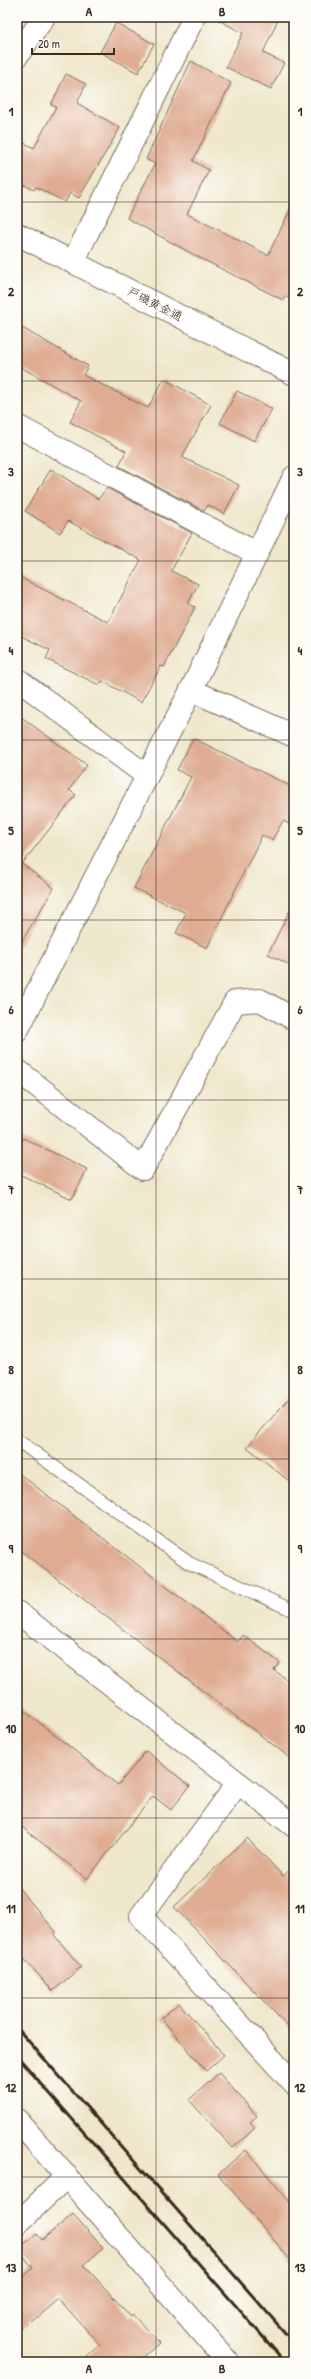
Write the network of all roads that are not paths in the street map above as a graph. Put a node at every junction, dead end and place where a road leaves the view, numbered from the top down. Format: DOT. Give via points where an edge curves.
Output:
graph roads {
  1 [pos="44,17"];
  2 [pos="194,17"];
  3 [pos="17,56"];
  4 [pos="17,234"];
  5 [pos="73,262"];
  6 [pos="294,374"];
  7 [pos="17,426"];
  8 [pos="294,477"];
  9 [pos="256,553"];
  10 [pos="17,679"];
  11 [pos="191,690"];
  12 [pos="294,736"];
  13 [pos="147,776"];
  14 [pos="294,1019"];
  15 [pos="17,1031"];
  16 [pos="17,1070"];
  17 [pos="17,1440"];
  18 [pos="294,1611"];
  19 [pos="17,1612"];
  20 [pos="238,1783"];
  21 [pos="294,1826"];
  22 [pos="294,2084"];
  23 [pos="17,2120"];
  24 [pos="67,2176"];
  25 [pos="17,2224"];
  26 [pos="228,2362"];
  1 -- 3 [label="street"];
  2 -- 5 [label="street"];
  4 -- 5 [label="street, 戸磯黄金通"];
  5 -- 6 [label="street, 戸磯黄金通"];
  7 -- 9 [label="street"];
  8 -- 9 [label="street"];
  9 -- 11 [label="street"];
  10 -- 13 [label="street"];
  11 -- 12 [label="street"];
  11 -- 13 [label="street"];
  13 -- 15 [label="street"];
  14 -- 16 [label="street" via="260,1000 235,1002 143,1169"];
  17 -- 18 [label="lane" via="189,1563"];
  19 -- 20 [label="street"];
  20 -- 21 [label="street"];
  20 -- 22 [label="street" via="141,1916"];
  23 -- 24 [label="street"];
  24 -- 25 [label="street"];
  24 -- 26 [label="street"];
}
